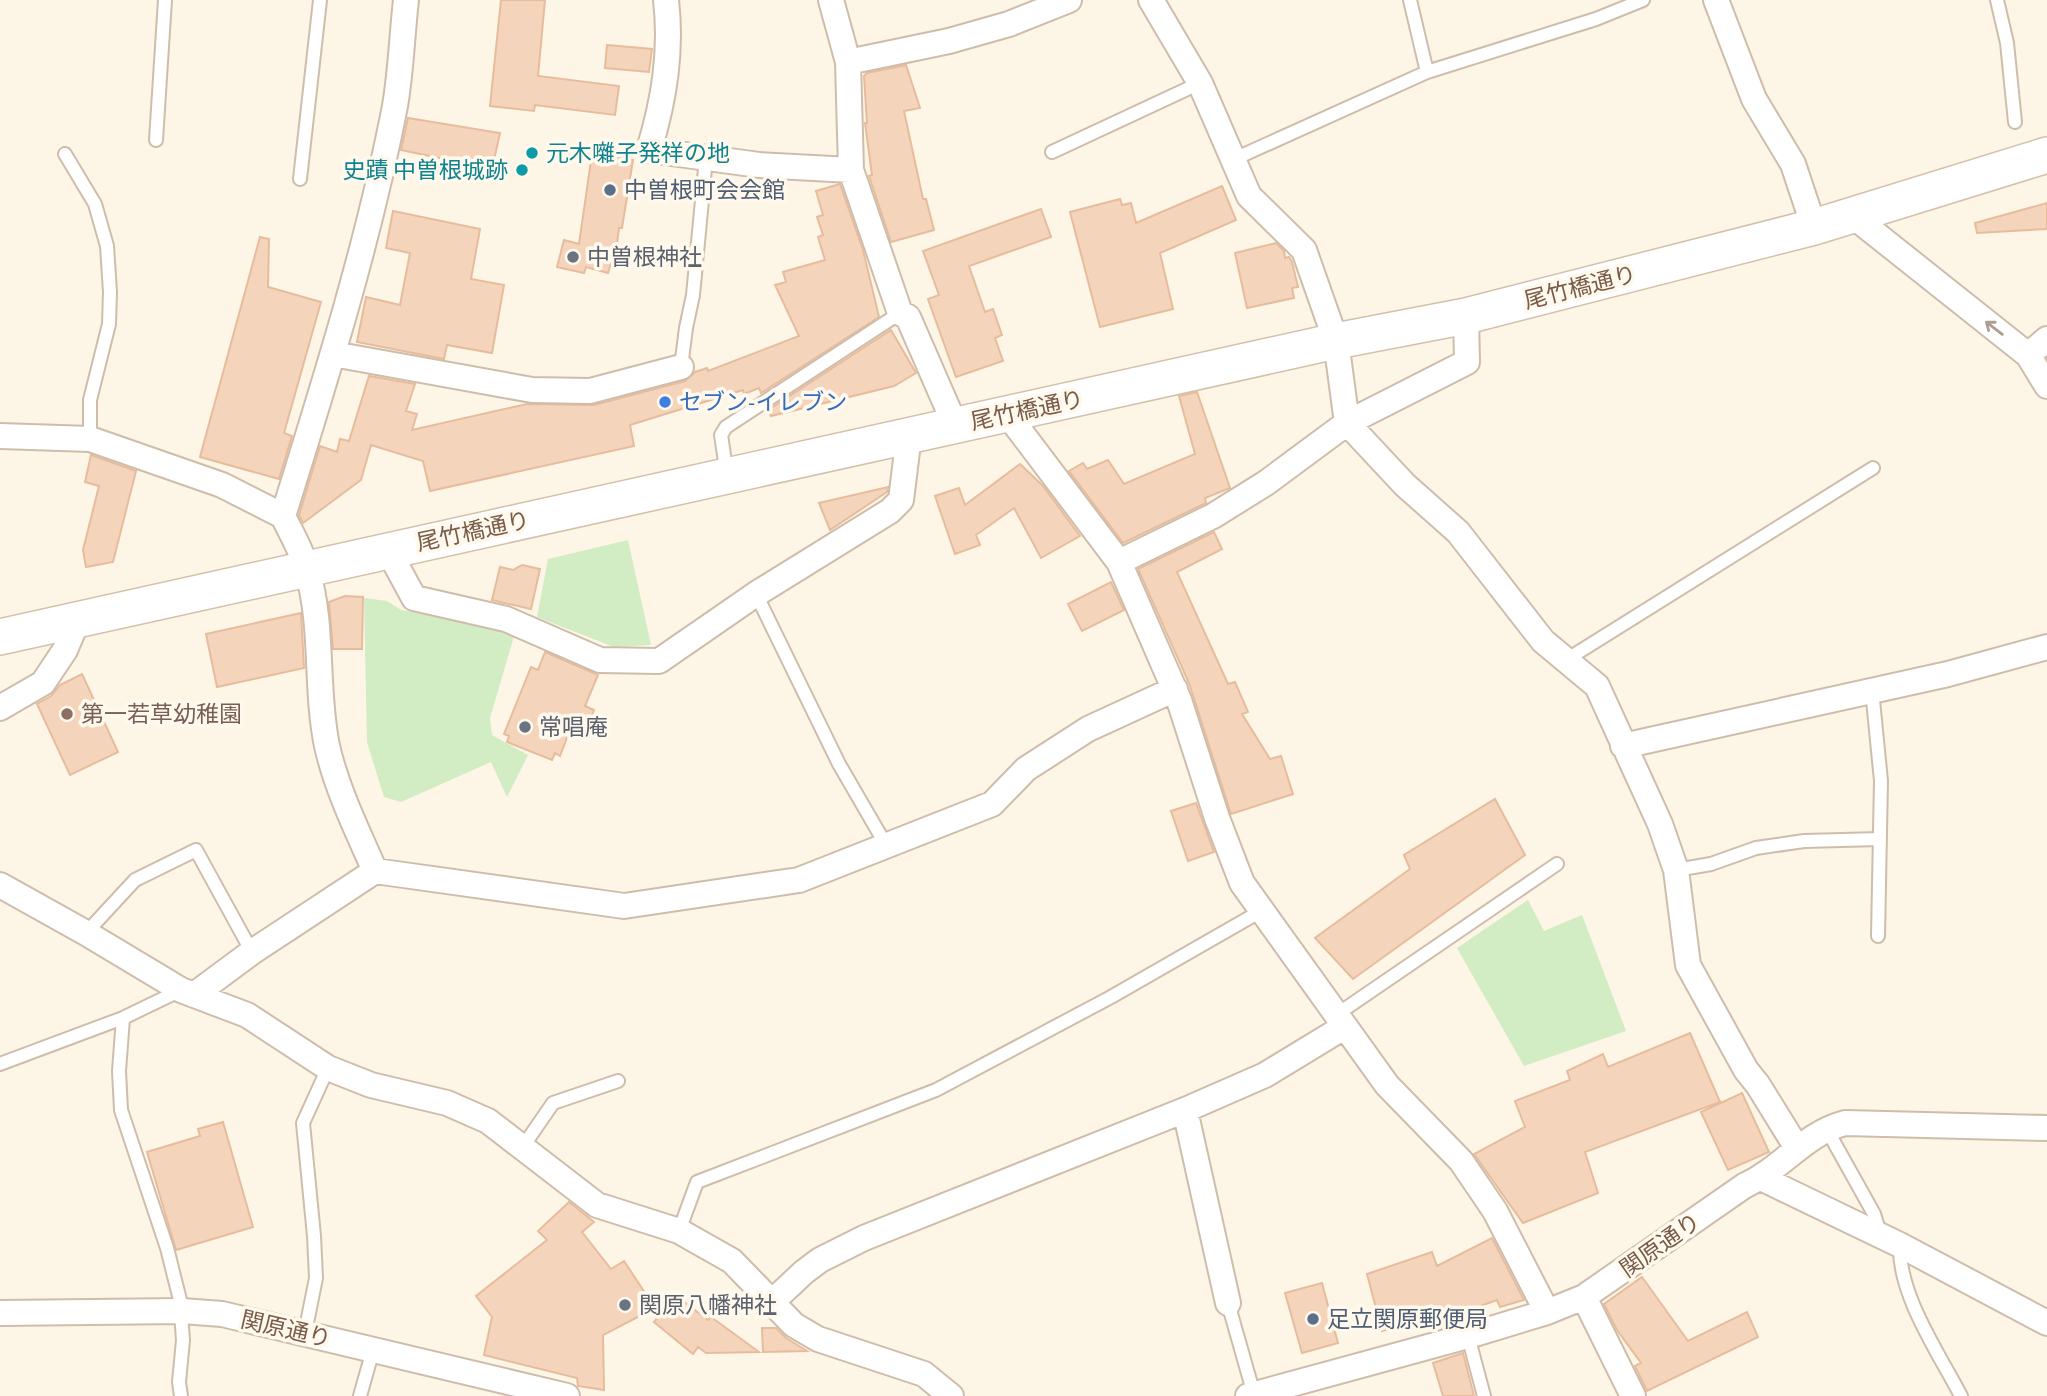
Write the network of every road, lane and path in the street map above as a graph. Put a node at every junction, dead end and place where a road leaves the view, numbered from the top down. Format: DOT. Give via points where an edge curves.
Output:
graph roads {
  1 [pos="165,0"];
  2 [pos="320,0"];
  3 [pos="405,0"];
  4 [pos="666,0"];
  5 [pos="831,0"];
  6 [pos="1069,0"];
  7 [pos="1151,0"];
  8 [pos="1410,0"];
  9 [pos="1643,0"];
  10 [pos="1716,0"];
  11 [pos="1997,0"];
  12 [pos="848,62"];
  13 [pos="1427,72"];
  14 [pos="1200,83"];
  15 [pos="2015,122"];
  16 [pos="156,140"];
  17 [pos="1052,152"];
  18 [pos="65,153"];
  19 [pos="2047,155"];
  20 [pos="706,158"];
  21 [pos="1232,160"];
  22 [pos="851,170"];
  23 [pos="300,179"];
  24 [pos="1853,216"];
  25 [pos="1814,227"];
  26 [pos="900,313"];
  27 [pos="1466,316"];
  28 [pos="1336,341"];
  29 [pos="2038,347"];
  30 [pos="333,354"];
  31 [pos="681,367"];
  32 [pos="2047,386"];
  33 [pos="1009,415"];
  34 [pos="1347,423"];
  35 [pos="955,425"];
  36 [pos="909,435"];
  37 [pos="0,436"];
  38 [pos="90,439"];
  39 [pos="1873,468"];
  40 [pos="727,475"];
  41 [pos="282,516"];
  42 [pos="388,550"];
  43 [pos="1119,562"];
  44 [pos="307,568"];
  45 [pos="756,594"];
  46 [pos="78,619"];
  47 [pos="0,637"];
  48 [pos="2047,647"];
  49 [pos="1566,660"];
  50 [pos="1175,688"];
  51 [pos="1872,690"];
  52 [pos="0,708"];
  53 [pos="1623,746"];
  54 [pos="1880,839"];
  55 [pos="886,845"];
  56 [pos="1556,864"];
  57 [pos="1676,870"];
  58 [pos="375,871"];
  59 [pos="0,885"];
  60 [pos="1261,911"];
  61 [pos="86,933"];
  62 [pos="1878,936"];
  63 [pos="252,952"];
  64 [pos="187,993"];
  65 [pos="123,1018"];
  66 [pos="1340,1021"];
  67 [pos="0,1064"];
  68 [pos="328,1069"];
  69 [pos="618,1081"];
  70 [pos="1185,1110"];
  71 [pos="1826,1128"];
  72 [pos="2047,1128"];
  73 [pos="522,1148"];
  74 [pos="1797,1148"];
  75 [pos="1761,1178"];
  76 [pos="679,1231"];
  77 [pos="1891,1240"];
  78 [pos="1584,1297"];
  79 [pos="772,1302"];
  80 [pos="1228,1303"];
  81 [pos="182,1311"];
  82 [pos="1547,1312"];
  83 [pos="0,1313"];
  84 [pos="2047,1323"];
  85 [pos="305,1333"];
  86 [pos="1468,1336"];
  87 [pos="373,1350"];
  88 [pos="497,1388"];
  89 [pos="1250,1390"];
  90 [pos="1285,1391"];
  91 [pos="181,1396"];
  92 [pos="360,1396"];
  93 [pos="567,1396"];
  94 [pos="951,1396"];
  95 [pos="1484,1396"];
  96 [pos="1633,1396"];
  97 [pos="1961,1396"];
  1 -- 16 [label="lane"];
  2 -- 23 [label="lane"];
  3 -- 30 [label="street" via="396,103"];
  4 -- 20 [label="street" via="666,86 649,150"];
  5 -- 12 [label="street"];
  6 -- 12 [label="street" via="949,41"];
  7 -- 14 [label="street"];
  8 -- 13 [label="lane"];
  9 -- 13 [label="lane"];
  10 -- 25 [label="street" via="1754,99 1793,164"];
  11 -- 15 [label="lane" via="2007,43"];
  12 -- 22 [label="street"];
  13 -- 21 [label="lane"];
  14 -- 17 [label="lane"];
  14 -- 21 [label="street"];
  18 -- 38 [label="lane" via="95,204 107,246 109,324 90,400"];
  19 -- 24 [label="main road, 尾竹橋通り"];
  20 -- 22 [label="street"];
  20 -- 31 [label="lane"];
  21 -- 28 [label="street" via="1249,196 1304,250"];
  22 -- 26 [label="street"];
  24 -- 25 [label="main road, 尾竹橋通り"];
  29 -- 24 [label="street, one-way"];
  25 -- 27 [label="main road, 尾竹橋通り"];
  26 -- 35 [label="street" via="908,317"];
  26 -- 40 [label="lane" via="726,426 721,435"];
  27 -- 28 [label="main road, 尾竹橋通り"];
  27 -- 34 [label="street" via="1467,362"];
  28 -- 33 [label="main road, 尾竹橋通り"];
  28 -- 34 [label="street"];
  29 -- 32 [label="street"];
  30 -- 31 [label="street" via="532,390 590,391"];
  30 -- 41 [label="street"];
  33 -- 35 [label="main road, 尾竹橋通り"];
  33 -- 43 [label="street"];
  34 -- 43 [label="street" via="1213,516"];
  34 -- 49 [label="street" via="1405,485 1458,532 1543,640"];
  35 -- 36 [label="main road, 尾竹橋通り"];
  36 -- 40 [label="main road, 尾竹橋通り"];
  36 -- 45 [label="street" via="901,500"];
  37 -- 38 [label="street"];
  38 -- 41 [label="street" via="222,485"];
  39 -- 49 [label="lane"];
  40 -- 42 [label="main road, 尾竹橋通り"];
  41 -- 44 [label="street"];
  42 -- 44 [label="main road, 尾竹橋通り"];
  42 -- 45 [label="street" via="414,598 506,619 600,660 659,661"];
  43 -- 50 [label="street"];
  44 -- 46 [label="main road, 尾竹橋通り"];
  44 -- 58 [label="street" via="327,745 339,788"];
  45 -- 55 [label="lane" via="839,764"];
  46 -- 47 [label="main road, 尾竹橋通り"];
  46 -- 52 [label="street" via="65,650 43,682"];
  48 -- 51 [label="street"];
  49 -- 53 [label="street" via="1597,686"];
  50 -- 55 [label="street" via="1088,729 1026,769 992,804"];
  50 -- 60 [label="street" via="1221,829 1242,883"];
  51 -- 53 [label="street"];
  51 -- 54 [label="lane" via="1881,781"];
  53 -- 57 [label="street"];
  54 -- 57 [label="lane" via="1755,848 1712,864"];
  54 -- 62 [label="lane"];
  55 -- 58 [label="street" via="799,880 624,906"];
  56 -- 66 [label="lane"];
  57 -- 74 [label="street" via="1688,965 1746,1070"];
  58 -- 63 [label="street"];
  59 -- 61 [label="street"];
  60 -- 66 [label="street"];
  60 -- 76 [label="lane" via="936,1090 697,1182"];
  61 -- 63 [label="lane" via="135,880 196,850"];
  61 -- 64 [label="street"];
  63 -- 64 [label="street"];
  64 -- 65 [label="lane"];
  64 -- 68 [label="street" via="247,1015"];
  65 -- 67 [label="lane"];
  65 -- 81 [label="lane" via="118,1071 121,1110 167,1248"];
  66 -- 70 [label="street" via="1265,1075"];
  66 -- 82 [label="street" via="1387,1085 1461,1161 1495,1211"];
  68 -- 73 [label="street" via="447,1103 488,1121"];
  68 -- 85 [label="lane" via="303,1123 316,1278"];
  69 -- 73 [label="lane" via="553,1103"];
  70 -- 79 [label="street" via="864,1238 820,1260"];
  70 -- 80 [label="street"];
  71 -- 72 [label="street" via="1844,1123"];
  71 -- 74 [label="street, 関原通り"];
  71 -- 77 [label="lane"];
  73 -- 76 [label="street" via="597,1205"];
  74 -- 75 [label="street, 関原通り"];
  75 -- 77 [label="street"];
  75 -- 78 [label="street, 関原通り"];
  76 -- 79 [label="street" via="732,1261"];
  77 -- 84 [label="street"];
  77 -- 97 [label="lane" via="1909,1295"];
  78 -- 82 [label="street, 関原通り"];
  78 -- 96 [label="street"];
  79 -- 94 [label="street" via="794,1325 818,1339 924,1374"];
  80 -- 89 [label="lane"];
  81 -- 83 [label="street, 関原通り"];
  81 -- 85 [label="street, 関原通り" via="222,1314"];
  81 -- 91 [label="lane"];
  82 -- 86 [label="street, 関原通り"];
  85 -- 87 [label="street, 関原通り"];
  86 -- 90 [label="street, 関原通り"];
  86 -- 95 [label="lane"];
  87 -- 88 [label="street, 関原通り"];
  87 -- 92 [label="lane"];
  88 -- 93 [label="street, 関原通り"];
  89 -- 90 [label="street, 関原通り"];
}
